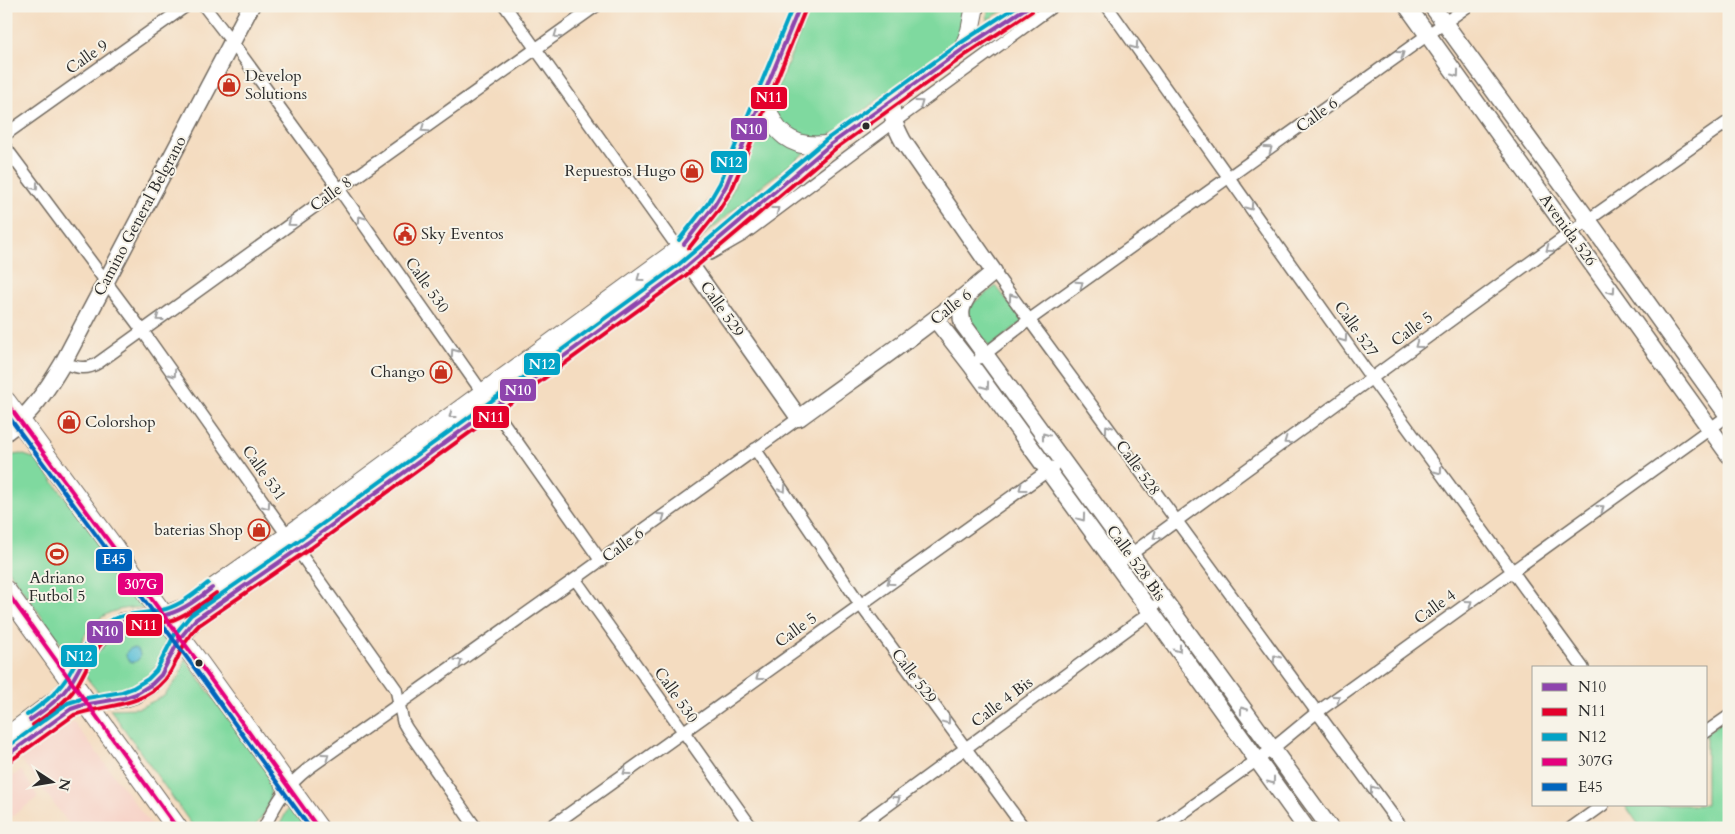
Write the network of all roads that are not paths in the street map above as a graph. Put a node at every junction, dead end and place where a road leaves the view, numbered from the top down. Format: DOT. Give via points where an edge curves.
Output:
graph roads {
  1 [pos="186,6"];
  2 [pos="204,6"];
  3 [pos="251,6"];
  4 [pos="505,6"];
  5 [pos="596,6"];
  6 [pos="974,6"];
  7 [pos="1029,6"];
  8 [pos="1053,6"];
  9 [pos="1107,6"];
  10 [pos="1407,6"];
  11 [pos="1432,6"];
  12 [pos="1468,6"];
  13 [pos="797,8"];
  14 [pos="1445,23"];
  15 [pos="1428,35"];
  16 [pos="232,42"];
  17 [pos="963,49"];
  18 [pos="536,50"];
  19 [pos="765,94"];
  20 [pos="892,99"];
  21 [pos="1729,120"];
  22 [pos="894,122"];
  23 [pos="6,134"];
  24 [pos="831,144"];
  25 [pos="6,148"];
  26 [pos="1229,178"];
  27 [pos="339,189"];
  28 [pos="1588,220"];
  29 [pos="1570,233"];
  30 [pos="679,249"];
  31 [pos="690,264"];
  32 [pos="994,272"];
  33 [pos="106,281"];
  34 [pos="969,294"];
  35 [pos="936,320"];
  36 [pos="1029,320"];
  37 [pos="142,330"];
  38 [pos="985,353"];
  39 [pos="63,363"];
  40 [pos="970,365"];
  41 [pos="1372,379"];
  42 [pos="482,392"];
  43 [pos="6,402"];
  44 [pos="494,407"];
  45 [pos="1728,416"];
  46 [pos="799,418"];
  47 [pos="14,427"];
  48 [pos="1710,429"];
  49 [pos="755,449"];
  50 [pos="1729,455"];
  51 [pos="1063,460"];
  52 [pos="1047,470"];
  53 [pos="1177,521"];
  54 [pos="293,542"];
  55 [pos="1130,555"];
  56 [pos="600,561"];
  57 [pos="1116,565"];
  58 [pos="1512,572"];
  59 [pos="575,580"];
  60 [pos="6,591"];
  61 [pos="1160,596"];
  62 [pos="860,604"];
  63 [pos="1151,612"];
  64 [pos="163,616"];
  65 [pos="180,638"];
  66 [pos="1582,666"];
  67 [pos="72,680"];
  68 [pos="400,703"];
  69 [pos="88,704"];
  70 [pos="1316,713"];
  71 [pos="1729,716"];
  72 [pos="1708,731"];
  73 [pos="682,732"];
  74 [pos="6,738"];
  75 [pos="967,748"];
  76 [pos="1271,750"];
  77 [pos="6,756"];
  78 [pos="1257,760"];
  79 [pos="288,786"];
  80 [pos="1602,806"];
  81 [pos="177,828"];
  82 [pos="264,828"];
  83 [pos="318,828"];
  84 [pos="476,828"];
  85 [pos="548,828"];
  86 [pos="752,828"];
  87 [pos="857,828"];
  88 [pos="1024,828"];
  89 [pos="1162,828"];
  90 [pos="1306,828"];
  91 [pos="1330,828"];
  92 [pos="1402,828"];
  93 [pos="1571,828"];
  1 -- 23 [label="street, Calle 9"];
  2 -- 16 [label="street, Calle 530"];
  3 -- 16 [label="street, Camino General Belgrano"];
  4 -- 18 [label="street, Calle 529"];
  5 -- 18 [label="street, Calle 8, one-way"];
  6 -- 17 [label="main road"];
  7 -- 17 [label="street"];
  22 -- 8 [label="street, one-way"];
  9 -- 26 [label="street, Calle 527, one-way"];
  10 -- 15 [label="street, Avenida 526"];
  11 -- 14 [label="street, Avenida 526"];
  12 -- 14 [label="street, Calle 6"];
  13 -- 19 [label="main road"];
  14 -- 15 [label="street, Calle 6"];
  14 -- 28 [label="street, Avenida 526"];
  26 -- 15 [label="street, Calle 6, one-way"];
  15 -- 29 [label="street, Avenida 526, one-way"];
  16 -- 27 [label="street, Calle 530"];
  16 -- 33 [label="street, Camino General Belgrano"];
  17 -- 20 [label="main road"];
  18 -- 27 [label="street, Calle 8, one-way"];
  18 -- 30 [label="street, Calle 529"];
  19 -- 24 [label="main road" via="771,121 780,132 804,145"];
  19 -- 30 [label="main road" via="720,197"];
  20 -- 22 [label="street, Calle 528"];
  20 -- 24 [label="main road"];
  21 -- 28 [label="street, Calle 5"];
  31 -- 22 [label="street, one-way" via="743,235"];
  22 -- 32 [label="street, Calle 528" via="903,141"];
  24 -- 31 [label="main road"];
  25 -- 33 [label="street, Calle 531, one-way"];
  36 -- 26 [label="street, Calle 6, one-way"];
  26 -- 41 [label="street, Calle 527, one-way"];
  27 -- 37 [label="street, Calle 8, one-way"];
  42 -- 27 [label="street, Calle 530, one-way"];
  28 -- 29 [label="street, Calle 5"];
  28 -- 45 [label="street, Avenida 526"];
  29 -- 41 [label="street, Calle 5, one-way"];
  29 -- 48 [label="street, Avenida 526, one-way"];
  30 -- 31 [label="street, Calle 529"];
  30 -- 42 [label="main road, one-way"];
  31 -- 44 [label="main road"];
  31 -- 46 [label="street, Calle 529"];
  32 -- 34 [label="street, Calle 6"];
  36 -- 32 [label="street, Calle 528, one-way"];
  33 -- 37 [label="street, Calle 531"];
  33 -- 39 [label="street, Camino General Belgrano"];
  34 -- 35 [label="street, Calle 6"];
  34 -- 38 [label="street, Calle 528 Bis" via="960,316"];
  35 -- 40 [label="street, Calle 528 Bis"];
  35 -- 46 [label="street, Calle 6"];
  36 -- 38 [label="street, Calle 6"];
  53 -- 36 [label="street, Calle 528, one-way"];
  37 -- 39 [label="street, Calle 8" via="91,367"];
  37 -- 54 [label="street, Calle 531, one-way"];
  38 -- 40 [label="street, Calle 6"];
  51 -- 38 [label="street, Calle 528 Bis, one-way"];
  39 -- 47 [label="street, Camino General Belgrano" via="37,403"];
  40 -- 52 [label="street, Calle 528 Bis, one-way"];
  41 -- 53 [label="street, Calle 5, one-way"];
  41 -- 58 [label="street, Calle 527, one-way"];
  42 -- 44 [label="street, Calle 530"];
  42 -- 54 [label="main road, one-way"];
  43 -- 47 [label="highway"];
  44 -- 54 [label="main road"];
  44 -- 56 [label="street, Calle 530"];
  45 -- 48 [label="street, Calle 4"];
  46 -- 49 [label="street, Calle 6"];
  47 -- 64 [label="highway"];
  48 -- 50 [label="street, Avenida 526"];
  58 -- 48 [label="street, Calle 4, one-way"];
  56 -- 49 [label="street, Calle 6, one-way"];
  49 -- 62 [label="street, Calle 529, one-way"];
  51 -- 52 [label="street, Calle 5"];
  51 -- 55 [label="street, Calle 528 Bis"];
  52 -- 57 [label="street, Calle 528 Bis, one-way"];
  52 -- 62 [label="street, Calle 5, one-way"];
  53 -- 55 [label="street, Calle 5, one-way"];
  70 -- 53 [label="street, Calle 528, one-way"];
  54 -- 64 [label="main road" via="186,607"];
  54 -- 65 [label="main road" via="195,620"];
  54 -- 68 [label="street, Calle 531" via="396,689"];
  55 -- 57 [label="street, Calle 5"];
  55 -- 61 [label="street, Calle 528 Bis"];
  56 -- 59 [label="street, Calle 6"];
  57 -- 63 [label="street, Calle 528 Bis"];
  58 -- 66 [label="street, Calle 527"];
  70 -- 58 [label="street, Calle 4, one-way"];
  68 -- 59 [label="street, Calle 6, one-way"];
  59 -- 73 [label="street, Calle 530"];
  60 -- 67 [label="highway"];
  61 -- 63 [label="street, Calle 4 Bis"];
  76 -- 61 [label="street, Calle 528 Bis, one-way"];
  62 -- 73 [label="street, Calle 5, one-way"];
  62 -- 75 [label="street, Calle 529, one-way"];
  63 -- 75 [label="street, Calle 4 Bis"];
  63 -- 78 [label="street, Calle 528 Bis, one-way"];
  64 -- 65 [label="highway"];
  64 -- 67 [label="main road" via="129,620 106,630 88,651"];
  65 -- 69 [label="main road" via="161,675 152,684 124,698"];
  65 -- 79 [label="highway"];
  67 -- 69 [label="highway"];
  67 -- 74 [label="main road" via="61,696"];
  79 -- 68 [label="street, Calle 6, one-way"];
  68 -- 84 [label="street, Calle 531" via="407,729"];
  69 -- 77 [label="main road" via="71,709"];
  69 -- 81 [label="highway"];
  70 -- 76 [label="street, Calle 4"];
  92 -- 70 [label="street, Calle 528, one-way"];
  71 -- 72 [label="street"];
  73 -- 85 [label="street, Calle 5, one-way"];
  73 -- 86 [label="street, Calle 530"];
  87 -- 75 [label="street, Calle 4 Bis, one-way"];
  75 -- 88 [label="street, Calle 529"];
  76 -- 78 [label="street, Calle 4"];
  76 -- 91 [label="street, Calle 528 Bis"];
  78 -- 89 [label="street, Calle 4"];
  78 -- 90 [label="street, Calle 528 Bis, one-way"];
  79 -- 82 [label="street, Calle 6"];
  79 -- 83 [label="highway"];
  80 -- 93 [label="street"];
}
